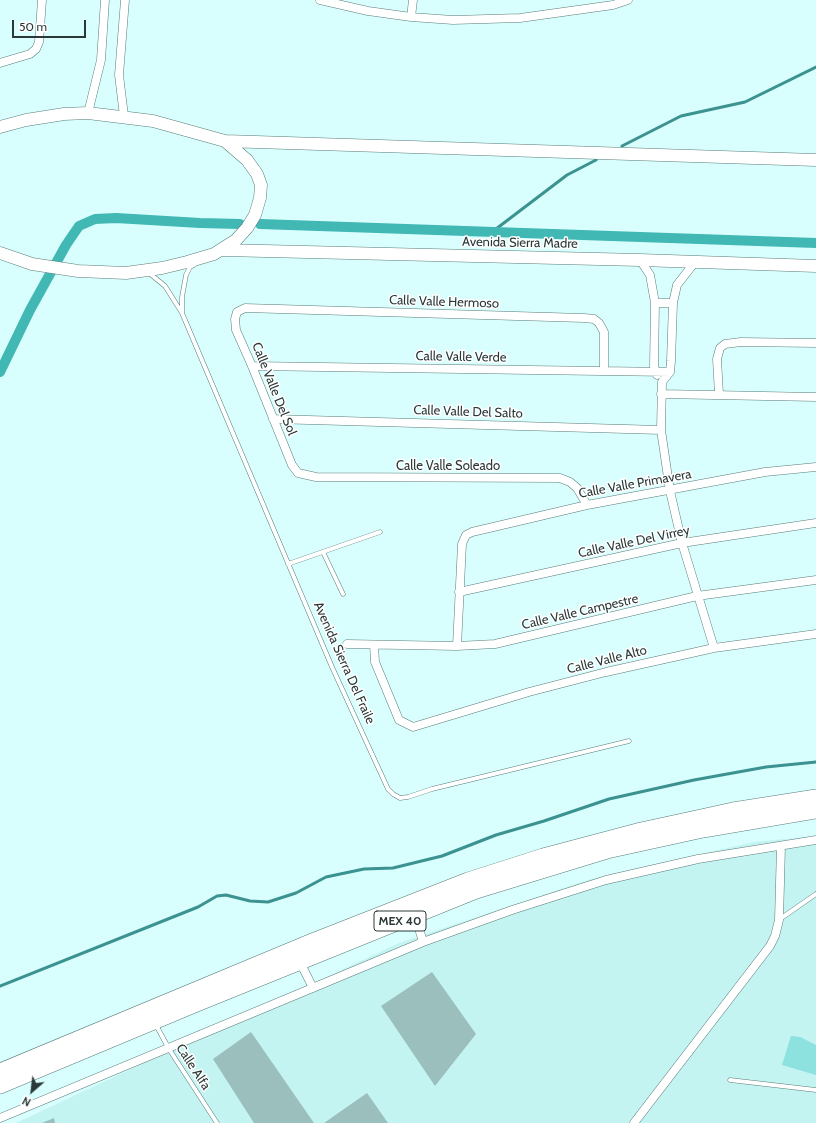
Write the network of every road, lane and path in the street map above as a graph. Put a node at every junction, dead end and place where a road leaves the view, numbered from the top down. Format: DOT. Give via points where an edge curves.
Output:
graph roads {
  1 [pos="42,0"];
  2 [pos="105,0"];
  3 [pos="125,0"];
  4 [pos="320,0"];
  5 [pos="413,0"];
  6 [pos="628,0"];
  7 [pos="610,2"];
  8 [pos="411,17"];
  9 [pos="0,63"];
  10 [pos="88,113"];
  11 [pos="124,116"];
  12 [pos="0,127"];
  13 [pos="224,141"];
  14 [pos="816,160"];
  15 [pos="219,252"];
  16 [pos="0,253"];
  17 [pos="640,260"];
  18 [pos="695,262"];
  19 [pos="816,266"];
  20 [pos="143,271"];
  21 [pos="673,302"];
  22 [pos="655,303"];
  23 [pos="237,312"];
  24 [pos="182,313"];
  25 [pos="816,343"];
  26 [pos="252,366"];
  27 [pos="604,371"];
  28 [pos="655,372"];
  29 [pos="670,372"];
  30 [pos="662,382"];
  31 [pos="661,394"];
  32 [pos="719,394"];
  33 [pos="816,397"];
  34 [pos="273,419"];
  35 [pos="661,430"];
  36 [pos="816,467"];
  37 [pos="298,473"];
  38 [pos="670,491"];
  39 [pos="587,505"];
  40 [pos="816,523"];
  41 [pos="380,532"];
  42 [pos="682,543"];
  43 [pos="323,552"];
  44 [pos="288,564"];
  45 [pos="816,580"];
  46 [pos="459,592"];
  47 [pos="343,594"];
  48 [pos="697,596"];
  49 [pos="816,634"];
  50 [pos="347,644"];
  51 [pos="374,645"];
  52 [pos="457,646"];
  53 [pos="714,648"];
  54 [pos="629,741"];
  55 [pos="816,797"];
  56 [pos="816,811"];
  57 [pos="816,840"];
  58 [pos="781,846"];
  59 [pos="816,894"];
  60 [pos="415,915"];
  61 [pos="778,920"];
  62 [pos="423,942"];
  63 [pos="300,962"];
  64 [pos="313,988"];
  65 [pos="154,1022"];
  66 [pos="169,1049"];
  67 [pos="0,1063"];
  68 [pos="32,1066"];
  69 [pos="0,1071"];
  70 [pos="730,1080"];
  71 [pos="0,1086"];
  72 [pos="816,1090"];
  73 [pos="0,1095"];
  74 [pos="0,1118"];
  75 [pos="217,1123"];
  76 [pos="634,1123"];
  1 -- 9 [label="street" via="39,42 36,49 30,54"];
  2 -- 10 [label="street" via="101,60"];
  3 -- 11 [label="street" via="119,75"];
  4 -- 8 [label="street"];
  5 -- 8 [label="street"];
  6 -- 7 [label="street"];
  7 -- 8 [label="street" via="520,18 453,20"];
  10 -- 11 [label="street"];
  10 -- 12 [label="street" via="26,120"];
  11 -- 13 [label="street" via="180,127"];
  13 -- 14 [label="street"];
  13 -- 15 [label="street" via="247,160 261,185 256,215 247,228"];
  15 -- 17 [label="street, Avenida Sierra Madre"];
  15 -- 20 [label="street"];
  15 -- 24 [label="lane, Avenida Sierra Del Fraile" via="190,267 186,274 182,297"];
  16 -- 20 [label="street" via="32,264 78,272"];
  17 -- 18 [label="street, Avenida Sierra Madre"];
  17 -- 22 [label="street" via="650,275"];
  18 -- 19 [label="street, Avenida Sierra Madre"];
  18 -- 21 [label="street" via="677,285"];
  20 -- 24 [label="lane, Avenida Sierra Del Fraile" via="154,276 165,286"];
  21 -- 22 [label="street"];
  21 -- 29 [label="street"];
  22 -- 28 [label="street"];
  23 -- 26 [label="street, Calle Valle Del Sol" via="236,330"];
  23 -- 27 [label="street, Calle Valle Hermoso" via="245,308 594,319 604,332"];
  24 -- 44 [label="lane, Avenida Sierra Del Fraile"];
  25 -- 32 [label="street" via="724,344 717,359"];
  26 -- 27 [label="street, Calle Valle Verde"];
  26 -- 34 [label="street, Calle Valle Del Sol"];
  27 -- 28 [label="street, Calle Valle Verde"];
  28 -- 29 [label="street, Calle Valle Verde"];
  28 -- 30 [label="street"];
  29 -- 30 [label="street"];
  30 -- 31 [label="street"];
  31 -- 32 [label="street"];
  31 -- 35 [label="street"];
  32 -- 33 [label="street"];
  34 -- 35 [label="street, Calle Valle Del Salto"];
  34 -- 37 [label="street, Calle Valle Del Sol" via="292,465"];
  35 -- 38 [label="street"];
  36 -- 38 [label="street, Calle Valle Primavera" via="765,472"];
  37 -- 39 [label="street, Calle Valle Soleado" via="316,477 560,478 577,488"];
  38 -- 39 [label="street, Calle Valle Primavera"];
  38 -- 42 [label="street"];
  39 -- 46 [label="street, Calle Valle Primavera" via="472,532 462,540"];
  40 -- 42 [label="street, Calle Valle Del Virrey"];
  41 -- 43 [label="lane"];
  42 -- 46 [label="street, Calle Valle Del Virrey"];
  42 -- 48 [label="street"];
  43 -- 44 [label="lane"];
  43 -- 47 [label="lane"];
  44 -- 54 [label="lane, Avenida Sierra Del Fraile" via="388,789 397,798"];
  45 -- 48 [label="street, Calle Valle Campestre"];
  46 -- 52 [label="street"];
  48 -- 52 [label="street, Calle Valle Campestre" via="495,644"];
  48 -- 53 [label="street"];
  49 -- 53 [label="street, Calle Valle Alto"];
  50 -- 51 [label="street, Calle Valle Campestre"];
  51 -- 52 [label="street, Calle Valle Campestre"];
  51 -- 53 [label="street, Calle Valle Alto" via="375,662 384,685 399,720 407,726 418,726 529,692 606,672"];
  55 -- 68 [label="highway, MEX 40" via="733,810 648,828 543,856 476,878 317,940"];
  56 -- 60 [label="highway, MEX 40" via="703,830 606,851 476,891"];
  57 -- 58 [label="street"];
  58 -- 61 [label="street"];
  58 -- 62 [label="street" via="698,859 606,880"];
  59 -- 61 [label="lane"];
  60 -- 62 [label="street"];
  60 -- 63 [label="highway, MEX 40"];
  61 -- 76 [label="street" via="770,946"];
  62 -- 64 [label="street"];
  63 -- 64 [label="street"];
  63 -- 65 [label="highway, MEX 40"];
  64 -- 66 [label="street"];
  65 -- 66 [label="lane, Calle Alfa"];
  65 -- 68 [label="highway, MEX 40"];
  66 -- 74 [label="street"];
  66 -- 75 [label="lane, Calle Alfa"];
  67 -- 68 [label="highway"];
  68 -- 69 [label="highway, MEX 40"];
  68 -- 71 [label="highway, MEX 40"];
  68 -- 73 [label="highway"];
  70 -- 72 [label="lane"];
}
